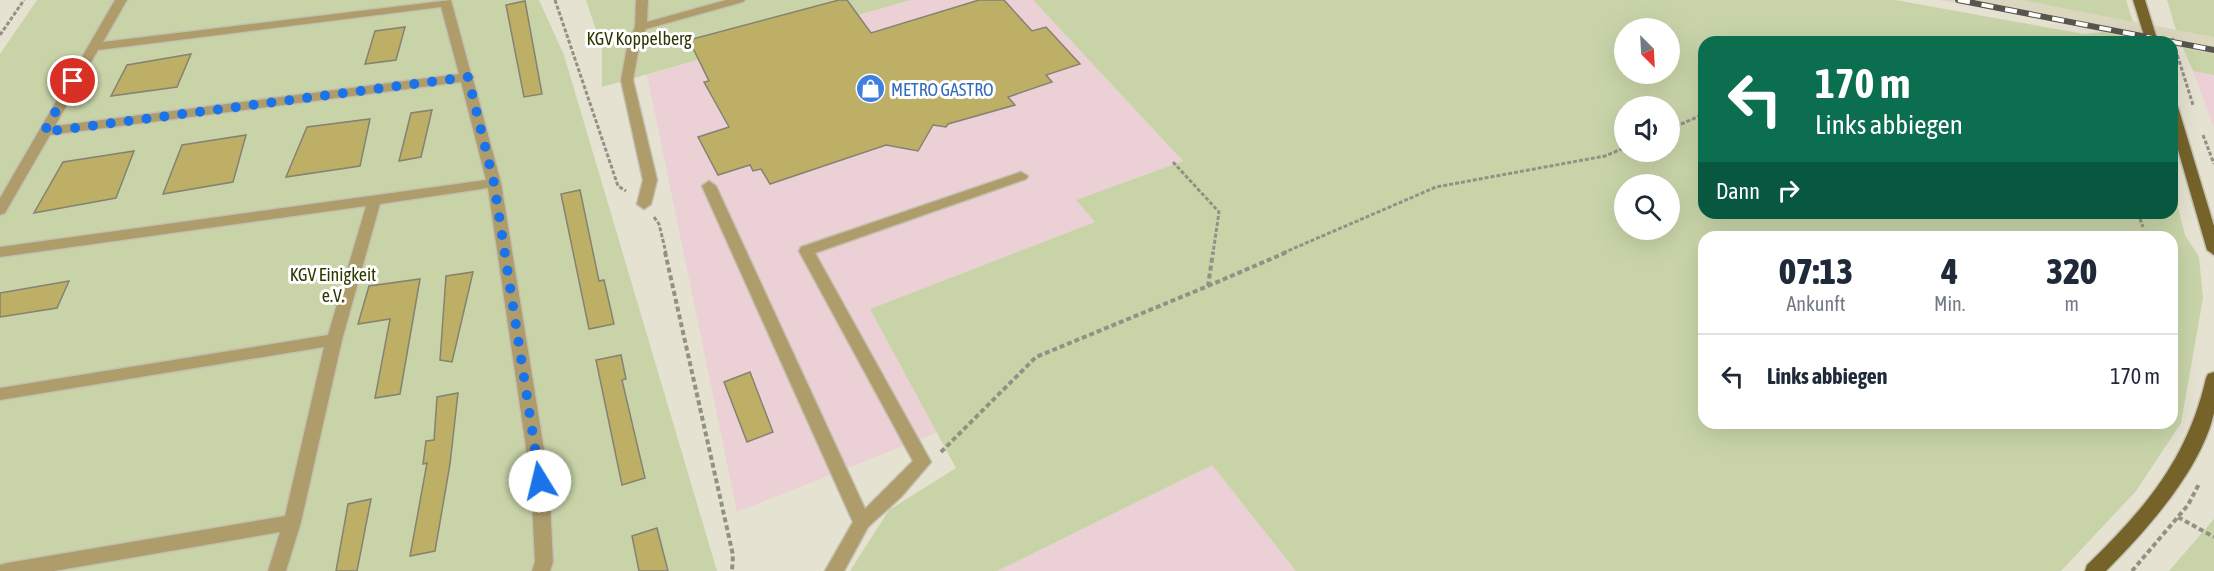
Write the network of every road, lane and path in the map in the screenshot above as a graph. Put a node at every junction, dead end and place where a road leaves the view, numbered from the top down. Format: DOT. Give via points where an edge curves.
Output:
graph roads {
  1 [pos="24,0"];
  2 [pos="121,0"];
  3 [pos="555,0"];
  4 [pos="642,0"];
  5 [pos="739,0"];
  6 [pos="2139,0"];
  7 [pos="446,2"];
  8 [pos="641,27"];
  9 [pos="2169,29"];
  10 [pos="0,35"];
  11 [pos="2150,36"];
  12 [pos="2171,36"];
  13 [pos="93,47"];
  14 [pos="2178,57"];
  15 [pos="468,77"];
  16 [pos="2196,114"];
  17 [pos="1698,117"];
  18 [pos="2178,123"];
  19 [pos="1680,125"];
  20 [pos="2199,125"];
  21 [pos="44,132"];
  22 [pos="2208,151"];
  23 [pos="1614,152"];
  24 [pos="2214,153"];
  25 [pos="1173,162"];
  26 [pos="2214,164"];
  27 [pos="1020,176"];
  28 [pos="494,183"];
  29 [pos="710,186"];
  30 [pos="2207,200"];
  31 [pos="374,201"];
  32 [pos="644,204"];
  33 [pos="0,210"];
  34 [pos="2140,219"];
  35 [pos="2143,227"];
  36 [pos="2212,232"];
  37 [pos="2214,250"];
  38 [pos="0,252"];
  39 [pos="1208,286"];
  40 [pos="334,340"];
  41 [pos="2214,378"];
  42 [pos="0,394"];
  43 [pos="922,462"];
  44 [pos="2178,517"];
  45 [pos="292,522"];
  46 [pos="862,522"];
  47 [pos="2214,537"];
  48 [pos="7,571"];
  49 [pos="277,571"];
  50 [pos="541,571"];
  51 [pos="732,571"];
  52 [pos="834,571"];
  53 [pos="2094,571"];
  1 -- 10 [label="path"];
  2 -- 13 [label="lane"];
  3 -- 32 [label="path" via="579,61 618,186"];
  4 -- 8 [label="lane"];
  5 -- 8 [label="lane"];
  6 -- 11 [label="main road"];
  7 -- 13 [label="lane"];
  7 -- 15 [label="lane"];
  8 -- 32 [label="lane" via="627,80 650,180"];
  9 -- 12 [label="path"];
  13 -- 21 [label="lane"];
  14 -- 16 [label="path"];
  15 -- 21 [label="lane"];
  15 -- 28 [label="lane"];
  17 -- 19 [label="path"];
  18 -- 30 [label="main road"];
  20 -- 22 [label="path"];
  21 -- 33 [label="lane"];
  22 -- 24 [label="path"];
  22 -- 26 [label="path"];
  23 -- 39 [label="path" via="1436,187"];
  25 -- 39 [label="path" via="1219,212"];
  27 -- 43 [label="lane" via="806,251"];
  28 -- 31 [label="lane"];
  28 -- 50 [label="lane" via="540,481 544,562"];
  29 -- 46 [label="lane"];
  30 -- 36 [label="main road"];
  31 -- 38 [label="lane"];
  31 -- 40 [label="lane"];
  32 -- 51 [label="path" via="659,224 733,555"];
  34 -- 35 [label="path"];
  36 -- 37 [label="main road"];
  39 -- 43 [label="path" via="1036,357 939,454"];
  40 -- 42 [label="lane"];
  40 -- 45 [label="lane"];
  41 -- 53 [label="main road" via="2201,426 2184,462 2148,515"];
  43 -- 46 [label="lane"];
  44 -- 47 [label="path"];
  45 -- 48 [label="lane"];
  45 -- 49 [label="lane"];
  46 -- 52 [label="lane"];
}
